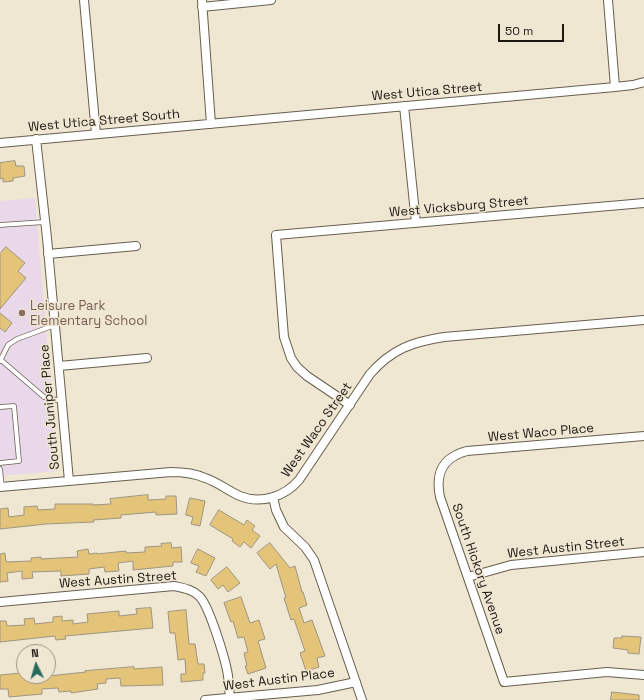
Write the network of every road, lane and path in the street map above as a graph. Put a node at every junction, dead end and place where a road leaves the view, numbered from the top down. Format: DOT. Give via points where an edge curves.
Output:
graph roads {
  1 [pos="84,0"];
  2 [pos="271,0"];
  3 [pos="608,0"];
  4 [pos="202,3"];
  5 [pos="644,82"];
  6 [pos="615,87"];
  7 [pos="404,106"];
  8 [pos="211,124"];
  9 [pos="96,134"];
  10 [pos="36,139"];
  11 [pos="0,143"];
  12 [pos="644,203"];
  13 [pos="45,222"];
  14 [pos="416,223"];
  15 [pos="0,226"];
  16 [pos="136,246"];
  17 [pos="48,254"];
  18 [pos="644,320"];
  19 [pos="55,325"];
  20 [pos="147,358"];
  21 [pos="0,360"];
  22 [pos="59,366"];
  23 [pos="62,401"];
  24 [pos="350,405"];
  25 [pos="0,407"];
  26 [pos="644,436"];
  27 [pos="0,463"];
  28 [pos="445,463"];
  29 [pos="0,469"];
  30 [pos="69,481"];
  31 [pos="1,487"];
  32 [pos="273,497"];
  33 [pos="644,552"];
  34 [pos="468,577"];
  35 [pos="0,602"];
  36 [pos="644,676"];
  37 [pos="356,682"];
  38 [pos="230,698"];
  39 [pos="205,700"];
  40 [pos="362,700"];
  1 -- 9 [label="street"];
  2 -- 4 [label="street"];
  3 -- 6 [label="street"];
  4 -- 8 [label="street"];
  5 -- 6 [label="street, West Utica Street"];
  6 -- 7 [label="street, West Utica Street"];
  7 -- 8 [label="street, West Utica Street"];
  7 -- 14 [label="street"];
  8 -- 9 [label="street, West Utica Street South"];
  9 -- 10 [label="street, West Utica Street South"];
  10 -- 11 [label="street, West Utica Street South"];
  10 -- 13 [label="street, South Juniper Place"];
  12 -- 14 [label="street, West Vicksburg Street"];
  13 -- 15 [label="lane"];
  13 -- 17 [label="street, South Juniper Place"];
  14 -- 24 [label="street, West Vicksburg Street" via="276,235 284,337 291,358 307,376"];
  16 -- 17 [label="street"];
  17 -- 19 [label="street, South Juniper Place"];
  18 -- 24 [label="street, West Waco Street" via="444,337 417,342 380,362"];
  19 -- 21 [label="lane" via="17,339 8,346"];
  19 -- 22 [label="street, South Juniper Place"];
  20 -- 22 [label="street"];
  21 -- 23 [label="lane" via="44,397"];
  22 -- 23 [label="street, South Juniper Place"];
  23 -- 30 [label="street, South Juniper Place"];
  24 -- 32 [label="street, West Waco Street" via="299,480 287,491"];
  25 -- 27 [label="lane" via="14,406 19,461"];
  26 -- 28 [label="street, West Waco Place" via="467,451 453,456"];
  28 -- 34 [label="street, South Hickory Avenue" via="440,473 438,489"];
  29 -- 31 [label="lane"];
  30 -- 31 [label="street, West Waco Street"];
  30 -- 32 [label="street, West Waco Street" via="162,472 189,473 212,481 241,497"];
  32 -- 37 [label="street" via="284,526 314,560"];
  33 -- 34 [label="street, West Austin Street" via="511,564"];
  34 -- 36 [label="street, South Hickory Avenue" via="504,682 607,672"];
  35 -- 38 [label="street, West Austin Street" via="174,586 190,590 200,597 208,610 228,671"];
  37 -- 38 [label="street, West Austin Place" via="318,690"];
  37 -- 40 [label="street"];
  38 -- 39 [label="street, West Austin Place"];
}
